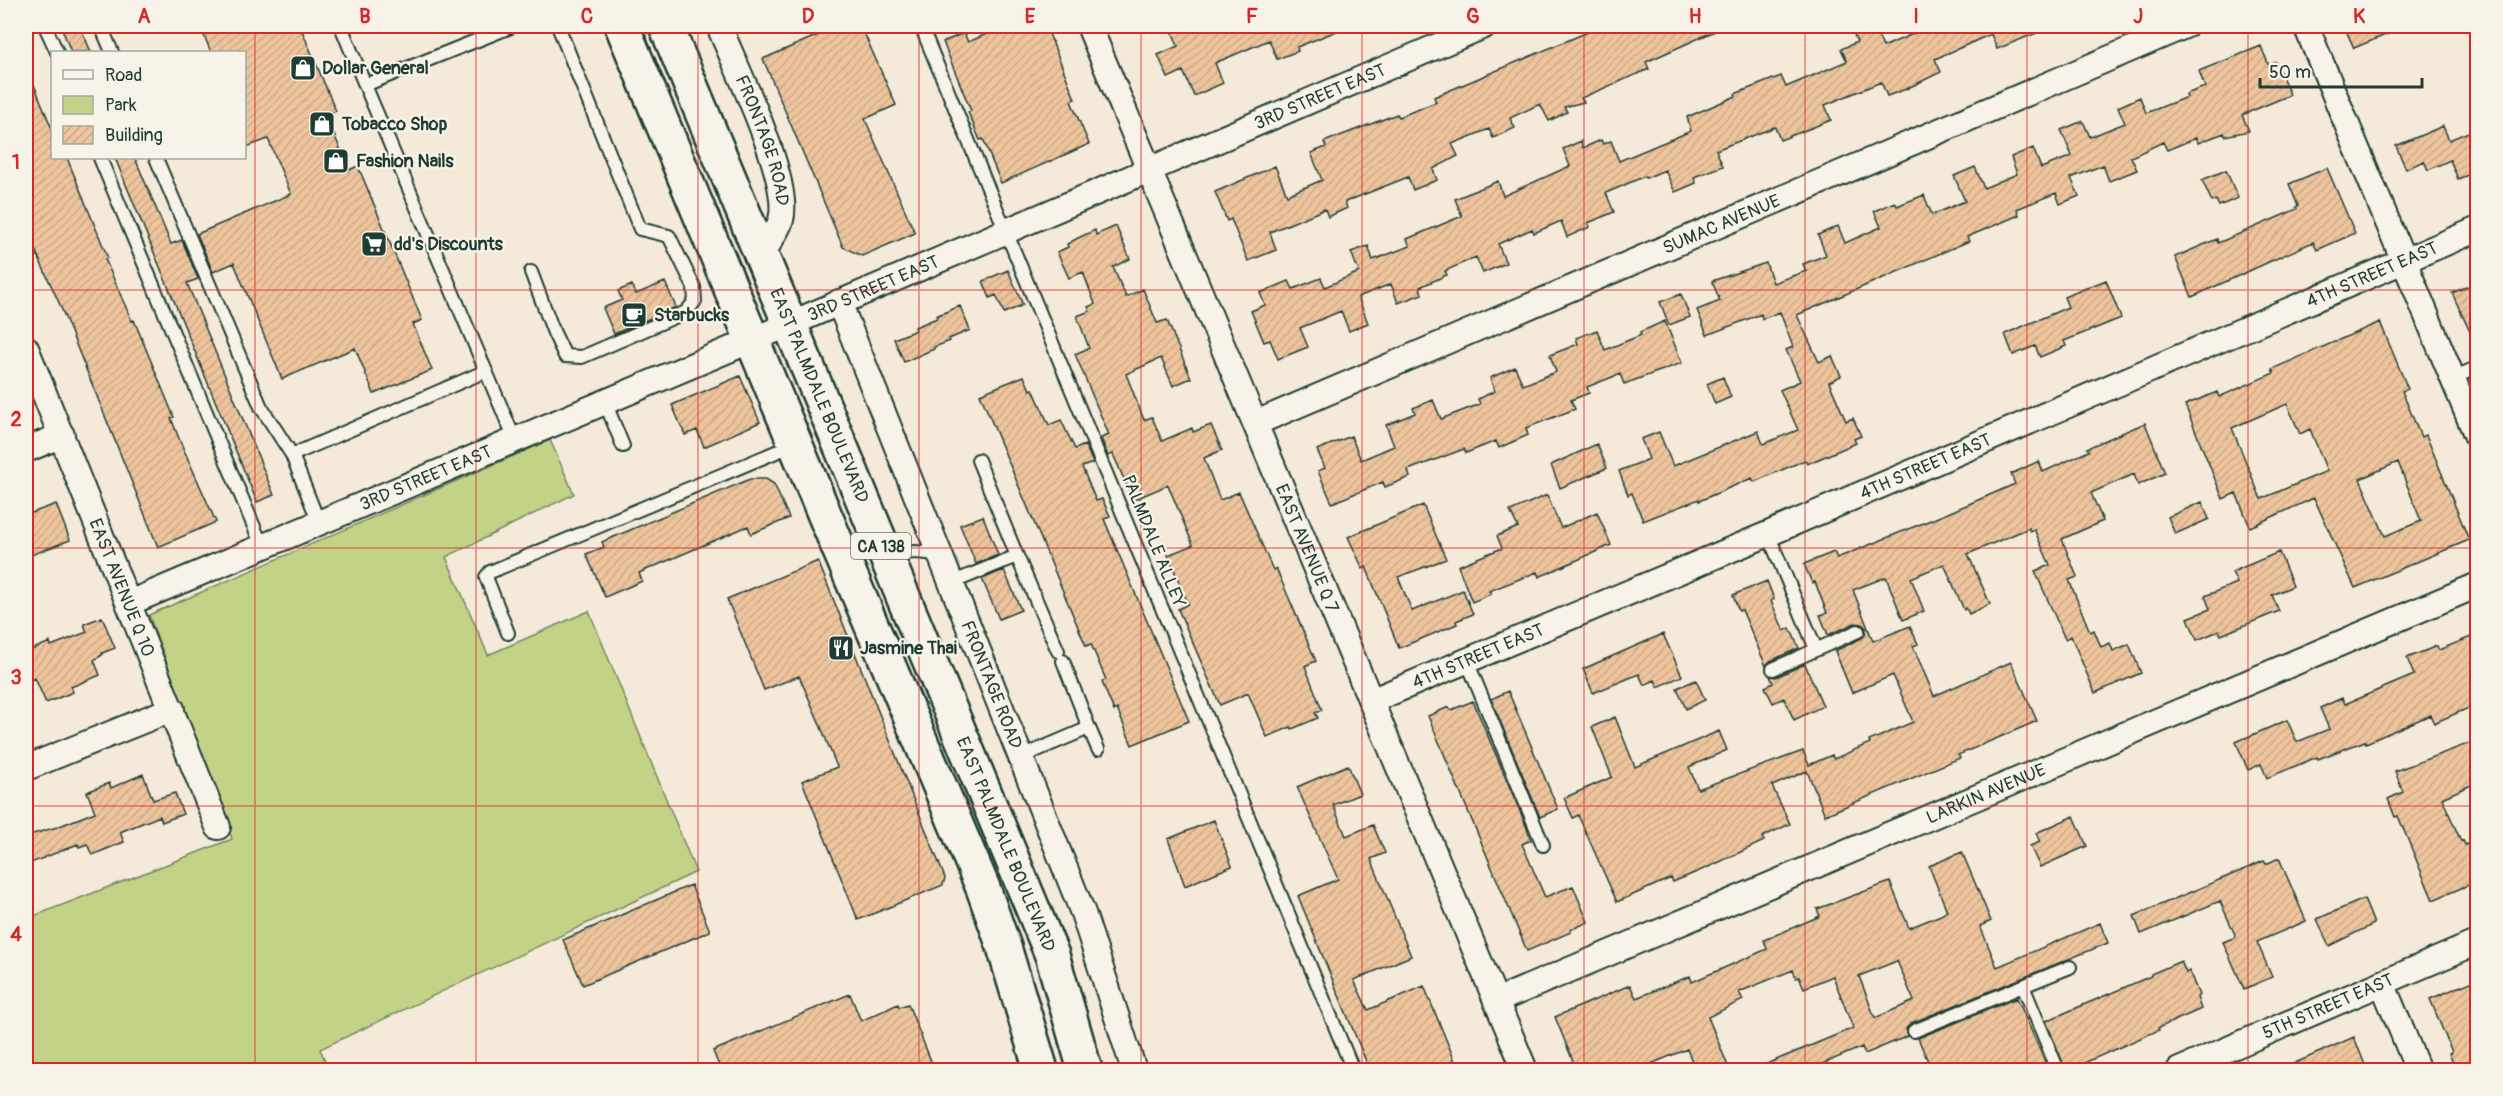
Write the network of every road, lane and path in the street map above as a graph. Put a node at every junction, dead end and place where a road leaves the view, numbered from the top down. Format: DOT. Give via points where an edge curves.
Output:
graph roads {
  1 [pos="45,26"];
  2 [pos="101,26"];
  3 [pos="340,26"];
  4 [pos="513,26"];
  5 [pos="558,26"];
  6 [pos="622,26"];
  7 [pos="666,26"];
  8 [pos="719,26"];
  9 [pos="921,26"];
  10 [pos="1089,26"];
  11 [pos="1484,26"];
  12 [pos="2185,26"];
  13 [pos="2306,26"];
  14 [pos="57,51"];
  15 [pos="112,51"];
  16 [pos="365,85"];
  17 [pos="100,159"];
  18 [pos="156,159"];
  19 [pos="1149,168"];
  20 [pos="2478,229"];
  21 [pos="1006,230"];
  22 [pos="761,257"];
  23 [pos="2402,262"];
  24 [pos="531,272"];
  25 [pos="839,302"];
  26 [pos="790,324"];
  27 [pos="753,339"];
  28 [pos="26,348"];
  29 [pos="2478,367"];
  30 [pos="486,371"];
  31 [pos="2453,378"];
  32 [pos="605,402"];
  33 [pos="1256,423"];
  34 [pos="62,435"];
  35 [pos="2478,439"];
  36 [pos="515,440"];
  37 [pos="796,444"];
  38 [pos="623,446"];
  39 [pos="26,450"];
  40 [pos="291,455"];
  41 [pos="978,460"];
  42 [pos="319,523"];
  43 [pos="1768,534"];
  44 [pos="262,546"];
  45 [pos="885,554"];
  46 [pos="939,554"];
  47 [pos="1017,556"];
  48 [pos="951,583"];
  49 [pos="2478,585"];
  50 [pos="129,603"];
  51 [pos="1858,631"];
  52 [pos="508,633"];
  53 [pos="1816,649"];
  54 [pos="1467,661"];
  55 [pos="1773,669"];
  56 [pos="1371,701"];
  57 [pos="172,709"];
  58 [pos="1089,728"];
  59 [pos="1098,749"];
  60 [pos="1021,757"];
  61 [pos="26,768"];
  62 [pos="218,827"];
  63 [pos="1543,845"];
  64 [pos="2478,942"];
  65 [pos="2070,967"];
  66 [pos="2383,985"];
  67 [pos="2023,986"];
  68 [pos="1497,1001"];
  69 [pos="1914,1031"];
  70 [pos="1041,1071"];
  71 [pos="1085,1071"];
  72 [pos="1134,1071"];
  73 [pos="1353,1071"];
  74 [pos="1526,1071"];
  75 [pos="2058,1071"];
  76 [pos="2179,1071"];
  77 [pos="2418,1071"];
  1 -- 14 [label="lane"];
  2 -- 15 [label="lane"];
  3 -- 16 [label="lane"];
  4 -- 16 [label="lane"];
  5 -- 24 [label="lane" via="640,229 669,236 694,287 695,301 686,312 582,357 565,356"];
  6 -- 27 [label="highway, EAST PALMDALE BOULEVARD / CA 138"];
  7 -- 22 [label="highway, EAST PALMDALE BOULEVARD / CA 138"];
  8 -- 22 [label="street, FRONTAGE ROAD" via="778,172 783,200 781,221"];
  9 -- 21 [label="lane, PALMDALE ALLEY"];
  10 -- 19 [label="street, EAST AVENUE Q 7"];
  11 -- 19 [label="street, 3RD STREET EAST"];
  12 -- 33 [label="street, SUMAC AVENUE"];
  13 -- 23 [label="street"];
  16 -- 30 [label="lane"];
  17 -- 44 [label="lane"];
  18 -- 40 [label="lane" via="261,407"];
  19 -- 21 [label="street, 3RD STREET EAST"];
  19 -- 33 [label="street, EAST AVENUE Q 7"];
  20 -- 23 [label="street, 4TH STREET EAST"];
  21 -- 25 [label="street, 3RD STREET EAST"];
  21 -- 73 [label="lane, PALMDALE ALLEY"];
  22 -- 26 [label="highway, EAST PALMDALE BOULEVARD / CA 138"];
  23 -- 31 [label="street"];
  23 -- 43 [label="street, 4TH STREET EAST"];
  25 -- 26 [label="street, 3RD STREET EAST"];
  25 -- 46 [label="street, FRONTAGE ROAD"];
  26 -- 27 [label="street, 3RD STREET EAST"];
  26 -- 45 [label="highway, EAST PALMDALE BOULEVARD / CA 138"];
  27 -- 32 [label="street, 3RD STREET EAST"];
  27 -- 37 [label="highway, EAST PALMDALE BOULEVARD / CA 138"];
  28 -- 34 [label="street, EAST AVENUE Q 10"];
  29 -- 31 [label="lane"];
  30 -- 36 [label="lane"];
  30 -- 40 [label="lane"];
  31 -- 35 [label="street"];
  32 -- 36 [label="street, 3RD STREET EAST"];
  32 -- 38 [label="lane"];
  33 -- 56 [label="street, EAST AVENUE Q 7"];
  34 -- 39 [label="street"];
  34 -- 50 [label="street, EAST AVENUE Q 10"];
  36 -- 42 [label="street, 3RD STREET EAST"];
  37 -- 52 [label="lane" via="490,572 486,577"];
  37 -- 70 [label="highway, EAST PALMDALE BOULEVARD / CA 138" via="983,888"];
  40 -- 42 [label="lane"];
  41 -- 47 [label="lane"];
  42 -- 44 [label="street, 3RD STREET EAST"];
  43 -- 53 [label="lane"];
  43 -- 54 [label="street, 4TH STREET EAST"];
  44 -- 50 [label="street, 3RD STREET EAST"];
  45 -- 46 [label="lane"];
  45 -- 71 [label="highway, EAST PALMDALE BOULEVARD / CA 138" via="1052,956"];
  46 -- 48 [label="street, FRONTAGE ROAD"];
  47 -- 48 [label="lane"];
  47 -- 58 [label="lane"];
  48 -- 60 [label="street, FRONTAGE ROAD"];
  49 -- 68 [label="street, LARKIN AVENUE"];
  50 -- 57 [label="street, EAST AVENUE Q 10"];
  51 -- 53 [label="lane"];
  53 -- 55 [label="lane"];
  54 -- 56 [label="street, 4TH STREET EAST"];
  54 -- 63 [label="lane"];
  56 -- 68 [label="street, EAST AVENUE Q 7"];
  57 -- 61 [label="street"];
  57 -- 62 [label="street, EAST AVENUE Q 10"];
  58 -- 59 [label="lane"];
  58 -- 60 [label="lane"];
  60 -- 72 [label="street, FRONTAGE ROAD" via="1083,913"];
  64 -- 66 [label="street, 5TH STREET EAST"];
  65 -- 67 [label="lane"];
  66 -- 76 [label="street, 5TH STREET EAST"];
  66 -- 77 [label="street"];
  67 -- 69 [label="lane"];
  67 -- 75 [label="lane"];
  68 -- 74 [label="street, EAST AVENUE Q 7"];
}
